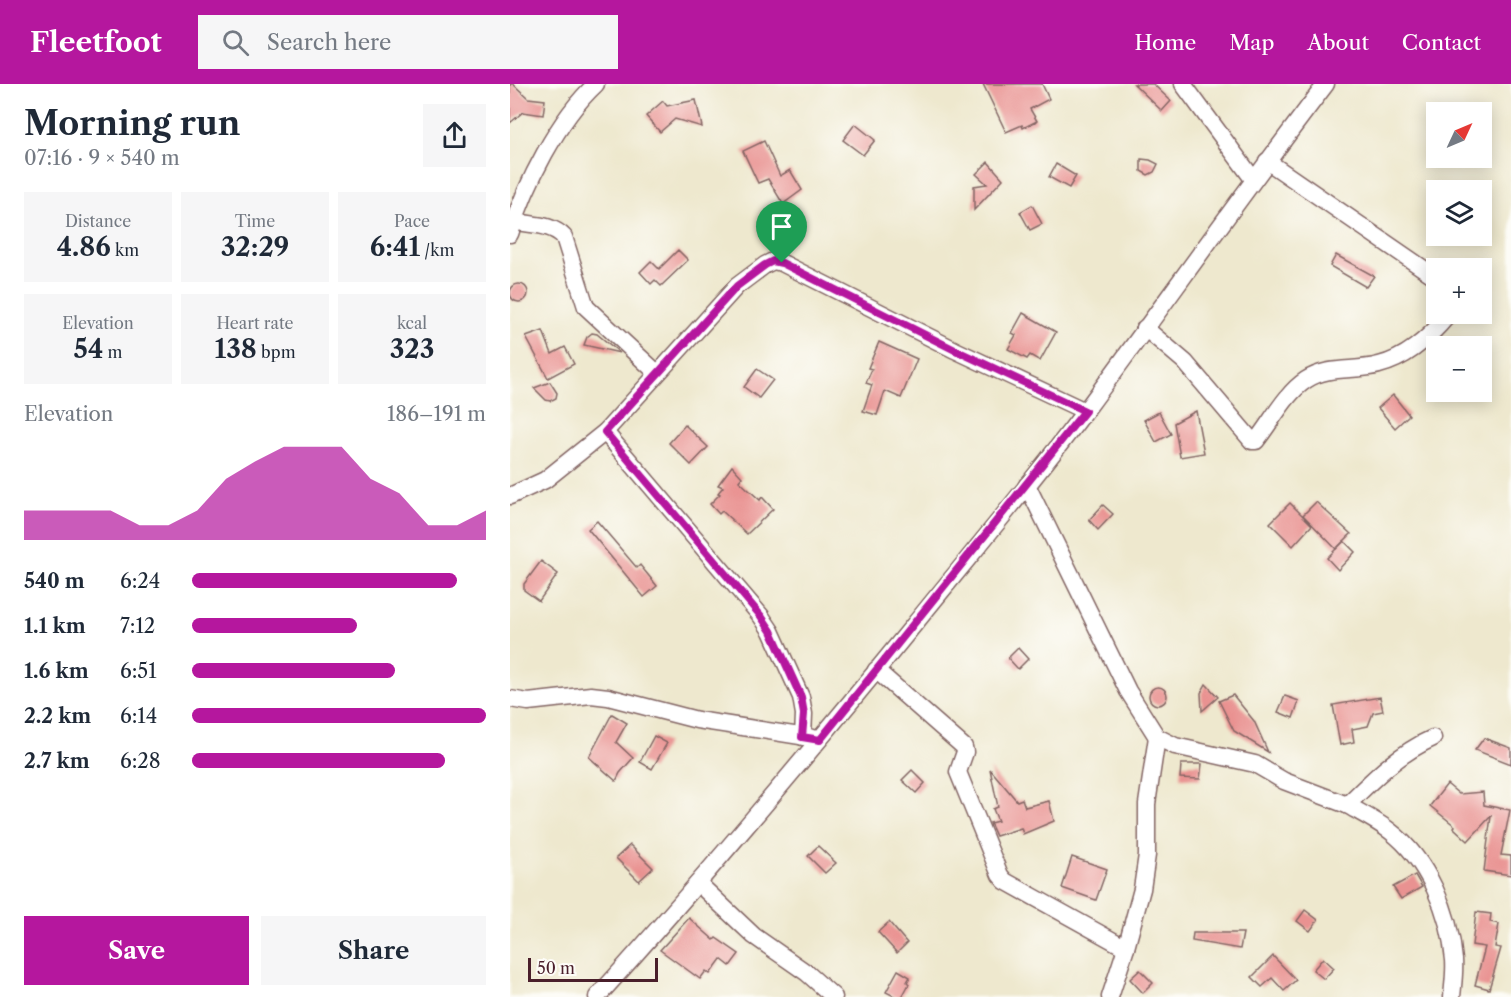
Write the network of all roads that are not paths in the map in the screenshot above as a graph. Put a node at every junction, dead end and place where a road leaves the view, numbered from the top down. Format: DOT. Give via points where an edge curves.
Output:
graph roads {
  1 [pos="596,84"];
  2 [pos="1183,84"];
  3 [pos="1326,84"];
  4 [pos="1267,161"];
  5 [pos="1253,178"];
  6 [pos="511,225"];
  7 [pos="1426,270"];
  8 [pos="1440,324"];
  9 [pos="1145,328"];
  10 [pos="657,373"];
  11 [pos="1085,411"];
  12 [pos="605,432"];
  13 [pos="1027,485"];
  14 [pos="510,496"];
  15 [pos="876,670"];
  16 [pos="510,699"];
  17 [pos="802,737"];
  18 [pos="1157,737"];
  19 [pos="1433,738"];
  20 [pos="820,740"];
  21 [pos="1347,805"];
  22 [pos="698,883"];
  23 [pos="1126,948"];
  24 [pos="597,997"];
  25 [pos="834,997"];
  26 [pos="1110,997"];
  27 [pos="1452,997"];
  1 -- 6 [label="street" via="541,158"];
  2 -- 5 [label="street"];
  3 -- 4 [label="street"];
  4 -- 5 [label="street"];
  4 -- 7 [label="street"];
  5 -- 9 [label="street"];
  6 -- 10 [label="street" via="548,227 564,237 586,307"];
  8 -- 9 [label="street" via="1419,345 1395,359 1378,366 1326,370 1306,380 1289,396 1256,441 1185,362"];
  9 -- 11 [label="street"];
  10 -- 11 [label="street" via="737,286 773,261"];
  10 -- 12 [label="street"];
  11 -- 13 [label="street"];
  12 -- 14 [label="street" via="545,480"];
  12 -- 17 [label="street" via="771,631 801,697"];
  13 -- 15 [label="street"];
  13 -- 18 [label="street" via="1123,682"];
  15 -- 20 [label="street"];
  15 -- 23 [label="street" via="964,747 958,772 1005,881"];
  16 -- 17 [label="street" via="528,702 591,695 608,697 697,720"];
  17 -- 20 [label="street"];
  18 -- 21 [label="street" via="1175,746 1254,764 1284,781"];
  18 -- 23 [label="street" via="1147,804 1147,855"];
  19 -- 21 [label="street" via="1378,774"];
  20 -- 22 [label="street"];
  21 -- 27 [label="street" via="1391,831 1413,854 1436,889 1455,962"];
  22 -- 24 [label="street"];
  22 -- 25 [label="street" via="754,936"];
  23 -- 26 [label="street"];
}
